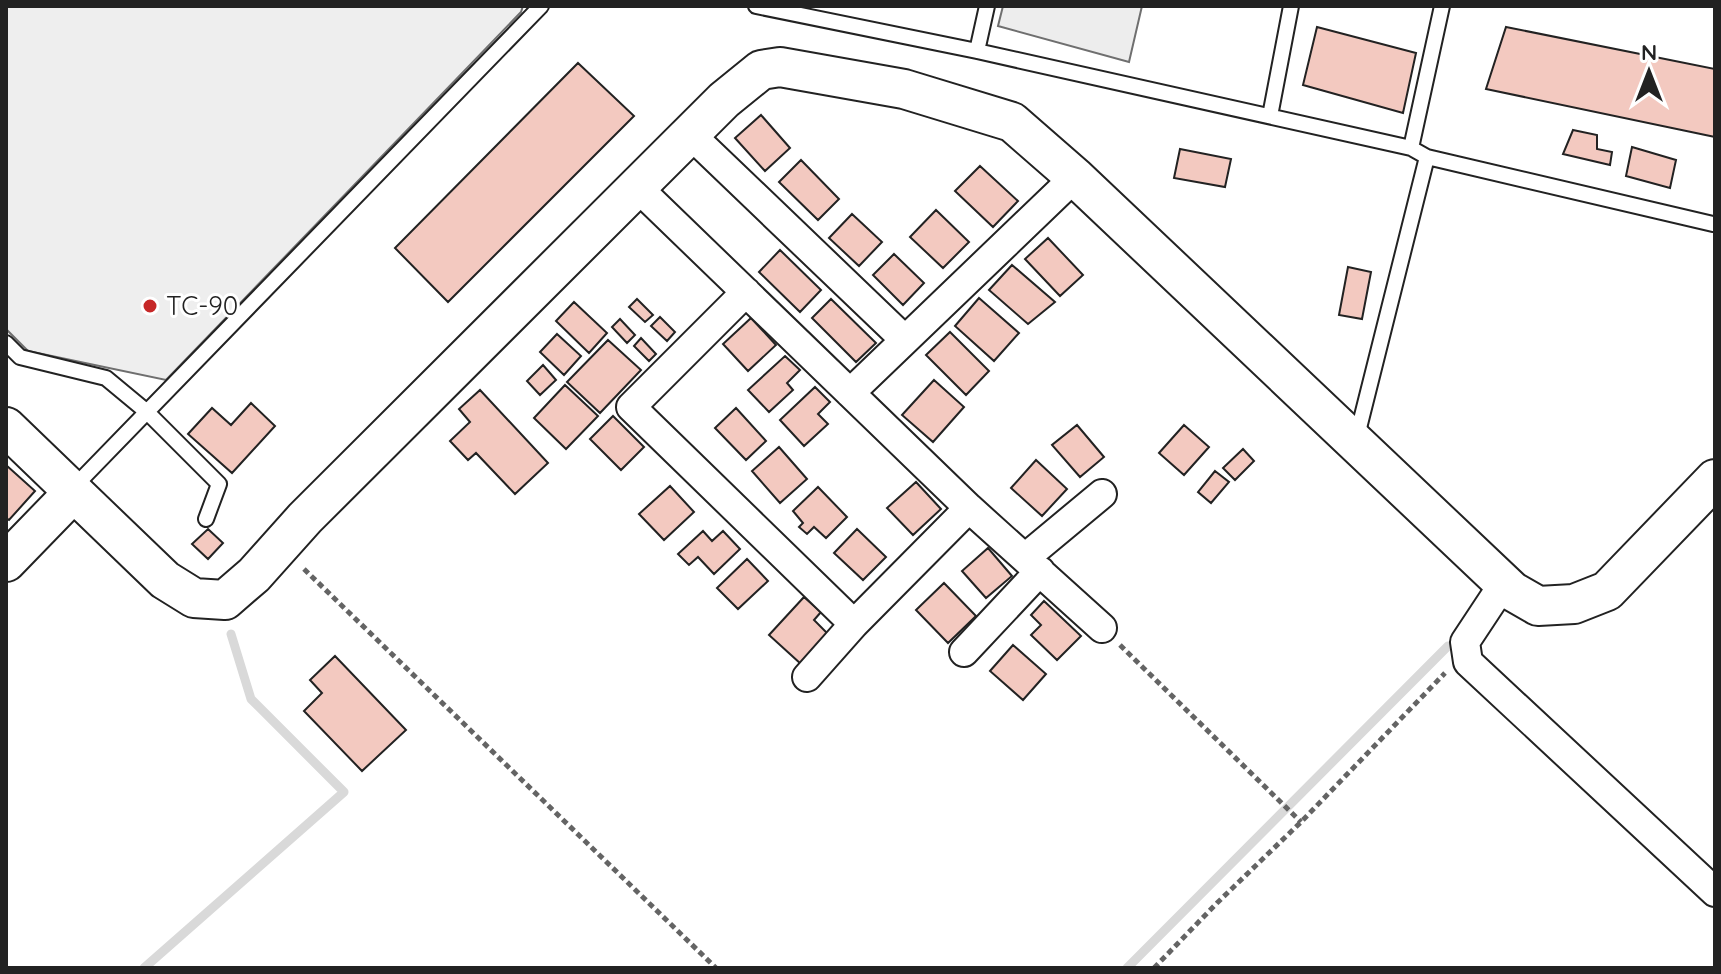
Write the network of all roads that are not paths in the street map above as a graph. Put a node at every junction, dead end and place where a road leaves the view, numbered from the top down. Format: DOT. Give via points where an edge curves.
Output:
graph roads {
  1 [pos="541,6"];
  2 [pos="756,6"];
  3 [pos="987,6"];
  4 [pos="1291,6"];
  5 [pos="1442,6"];
  6 [pos="977,51"];
  7 [pos="1270,116"];
  8 [pos="690,134"];
  9 [pos="1411,148"];
  10 [pos="1427,157"];
  11 [pos="1075,177"];
  12 [pos="637,187"];
  13 [pos="1713,224"];
  14 [pos="746,292"];
  15 [pos="905,340"];
  16 [pos="6,343"];
  17 [pos="850,393"];
  18 [pos="147,412"];
  19 [pos="6,427"];
  20 [pos="1355,442"];
  21 [pos="1715,479"];
  22 [pos="72,492"];
  23 [pos="1102,494"];
  24 [pos="969,508"];
  25 [pos="206,519"];
  26 [pos="6,562"];
  27 [pos="1033,565"];
  28 [pos="1504,583"];
  29 [pos="854,624"];
  30 [pos="1102,628"];
  31 [pos="964,652"];
  32 [pos="807,677"];
  33 [pos="1715,892"];
  1 -- 18 [label="lane"];
  2 -- 6 [label="lane"];
  3 -- 6 [label="lane"];
  4 -- 7 [label="lane"];
  5 -- 9 [label="lane"];
  6 -- 7 [label="lane"];
  7 -- 9 [label="lane"];
  8 -- 11 [label="street" via="761,70 780,67 904,89 1012,122"];
  8 -- 12 [label="street"];
  8 -- 15 [label="street"];
  9 -- 10 [label="lane"];
  10 -- 13 [label="lane"];
  10 -- 20 [label="lane"];
  11 -- 15 [label="street"];
  11 -- 20 [label="street"];
  12 -- 14 [label="street"];
  12 -- 22 [label="street" via="225,600 194,598 165,580"];
  14 -- 17 [label="street"];
  14 -- 29 [label="street" via="631,407"];
  15 -- 17 [label="street"];
  16 -- 18 [label="lane" via="20,357 106,378"];
  17 -- 24 [label="street"];
  18 -- 22 [label="lane"];
  18 -- 25 [label="lane" via="219,484"];
  19 -- 22 [label="street"];
  20 -- 28 [label="street"];
  21 -- 28 [label="street" via="1607,591 1574,604 1538,606"];
  22 -- 26 [label="street"];
  23 -- 27 [label="street"];
  24 -- 27 [label="street"];
  24 -- 29 [label="street"];
  27 -- 30 [label="street"];
  27 -- 31 [label="street"];
  28 -- 33 [label="street" via="1465,642 1468,662"];
  29 -- 32 [label="street"];
}
